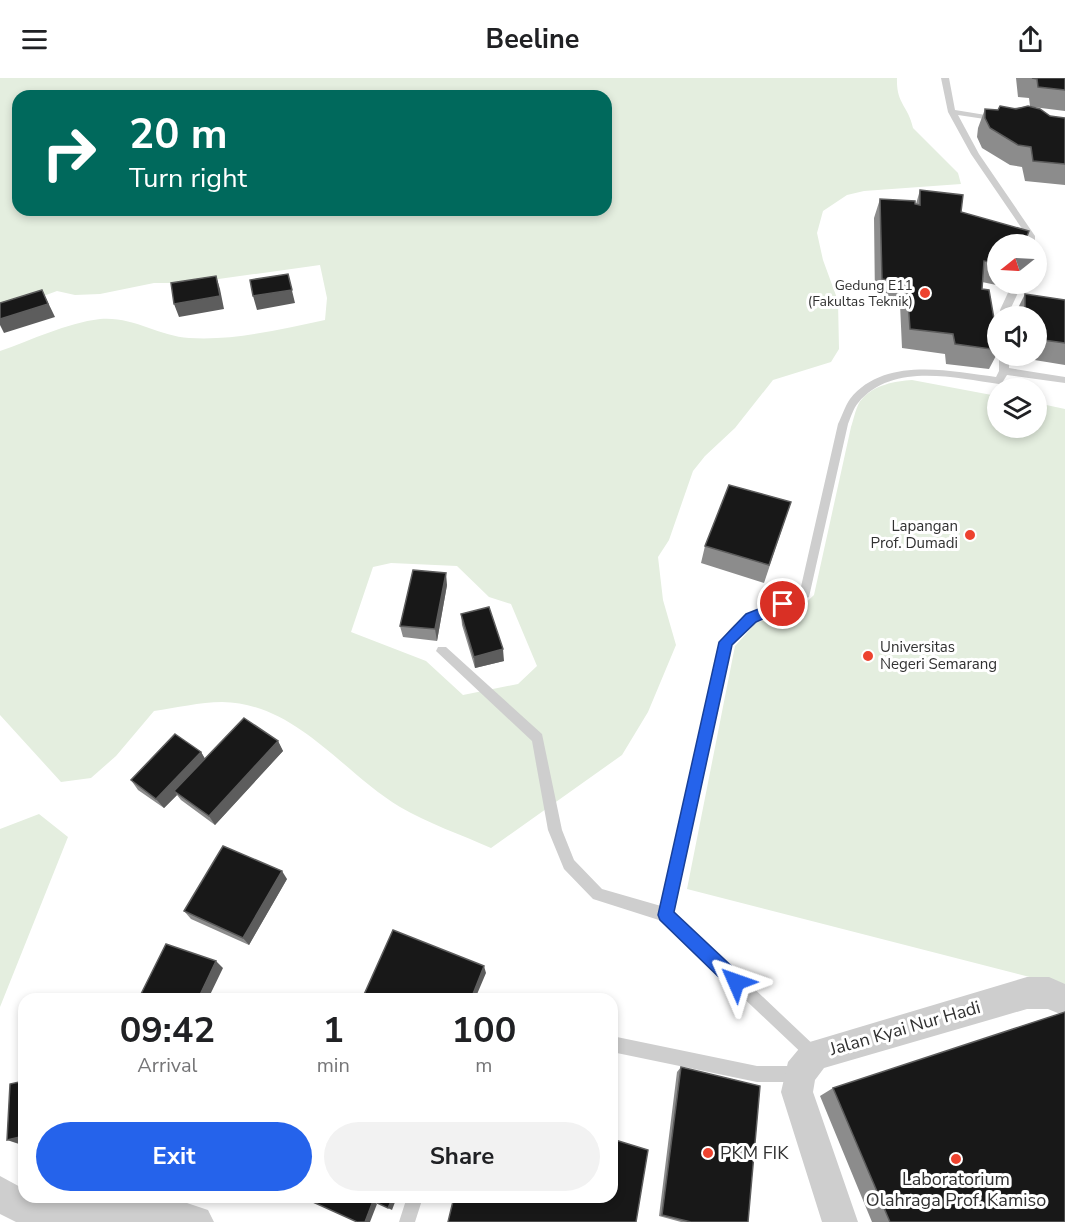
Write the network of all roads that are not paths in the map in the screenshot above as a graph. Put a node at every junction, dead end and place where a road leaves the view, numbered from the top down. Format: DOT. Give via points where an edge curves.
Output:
graph roads {
  1 [pos="945,78"];
  2 [pos="952,112"];
  3 [pos="1010,121"];
  4 [pos="1030,234"];
  5 [pos="1004,366"];
  6 [pos="1004,371"];
  7 [pos="1065,380"];
  8 [pos="442,651"];
  9 [pos="666,915"];
  10 [pos="1065,1000"];
  11 [pos="618,1045"];
  12 [pos="807,1064"];
  13 [pos="0,1193"];
  14 [pos="413,1203"];
  15 [pos="196,1222"];
  16 [pos="406,1222"];
  17 [pos="840,1222"];
  1 -- 2 [label="lane"];
  2 -- 3 [label="lane"];
  2 -- 4 [label="lane" via="975,154"];
  5 -- 6 [label="lane"];
  6 -- 7 [label="lane"];
  6 -- 9 [label="lane" via="999,381 914,372 872,384 855,400 843,424 805,594 751,618 726,642"];
  8 -- 9 [label="lane" via="538,738 555,830 569,864 598,894"];
  9 -- 12 [label="lane"];
  10 -- 12 [label="street, Jalan Kyai Nur Hadi" via="1049,993 1027,993"];
  11 -- 12 [label="lane" via="757,1074"];
  12 -- 17 [label="street" via="797,1092"];
  13 -- 15 [label="street" via="29,1210 153,1210"];
  14 -- 16 [label="lane"];
}
